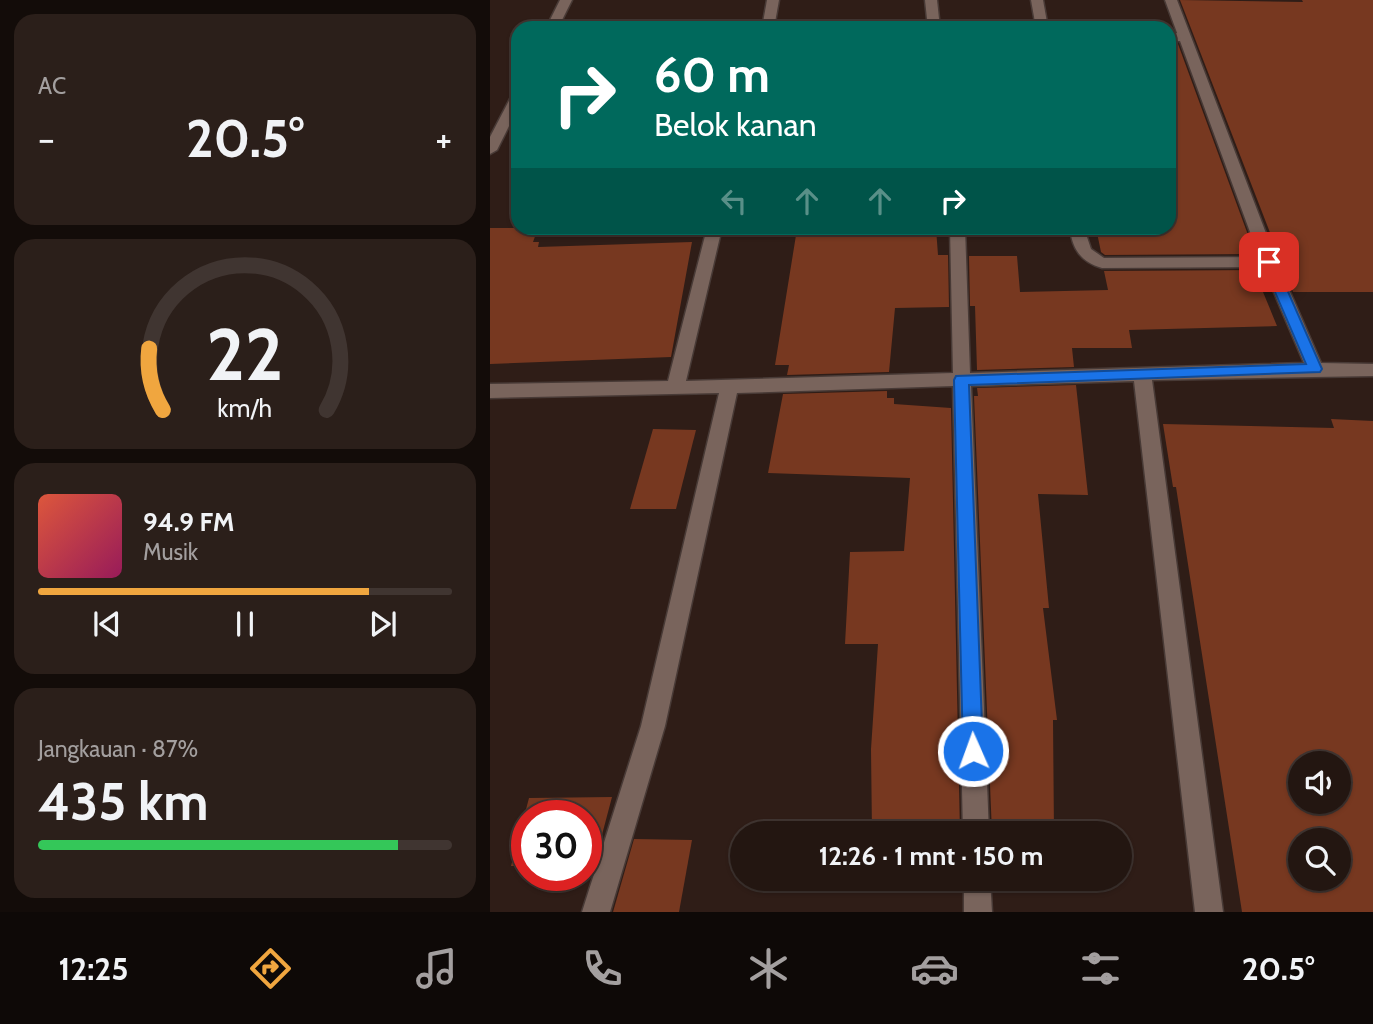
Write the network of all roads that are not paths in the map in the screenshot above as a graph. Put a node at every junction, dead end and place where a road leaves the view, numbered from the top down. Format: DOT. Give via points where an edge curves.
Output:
graph roads {
  1 [pos="566,0"];
  2 [pos="773,0"];
  3 [pos="931,0"];
  4 [pos="1037,0"];
  5 [pos="1171,0"];
  6 [pos="556,21"];
  7 [pos="769,21"];
  8 [pos="933,21"];
  9 [pos="1041,21"];
  10 [pos="1174,21"];
  11 [pos="1177,37"];
  12 [pos="511,109"];
  13 [pos="490,150"];
  14 [pos="712,235"];
  15 [pos="957,235"];
  16 [pos="1078,235"];
  17 [pos="1269,262"];
  18 [pos="1315,369"];
  19 [pos="1373,370"];
  20 [pos="1142,374"];
  21 [pos="961,380"];
  22 [pos="730,384"];
  23 [pos="675,388"];
  24 [pos="490,391"];
  25 [pos="976,821"];
  26 [pos="977,891"];
  27 [pos="596,912"];
  28 [pos="978,912"];
  29 [pos="1209,912"];
  1 -- 6 [label="street"];
  2 -- 7 [label="street"];
  3 -- 8 [label="street"];
  4 -- 9 [label="street"];
  5 -- 10 [label="street"];
  11 -- 17 [label="street"];
  12 -- 13 [label="street"];
  14 -- 23 [label="street"];
  15 -- 21 [label="street"];
  16 -- 17 [label="street" via="1082,252 1102,263"];
  17 -- 18 [label="street"];
  18 -- 19 [label="street"];
  18 -- 20 [label="street"];
  20 -- 21 [label="street"];
  20 -- 29 [label="street"];
  21 -- 22 [label="street"];
  21 -- 25 [label="street"];
  22 -- 23 [label="street"];
  22 -- 27 [label="street" via="653,726"];
  23 -- 24 [label="street"];
  26 -- 28 [label="street"];
}
